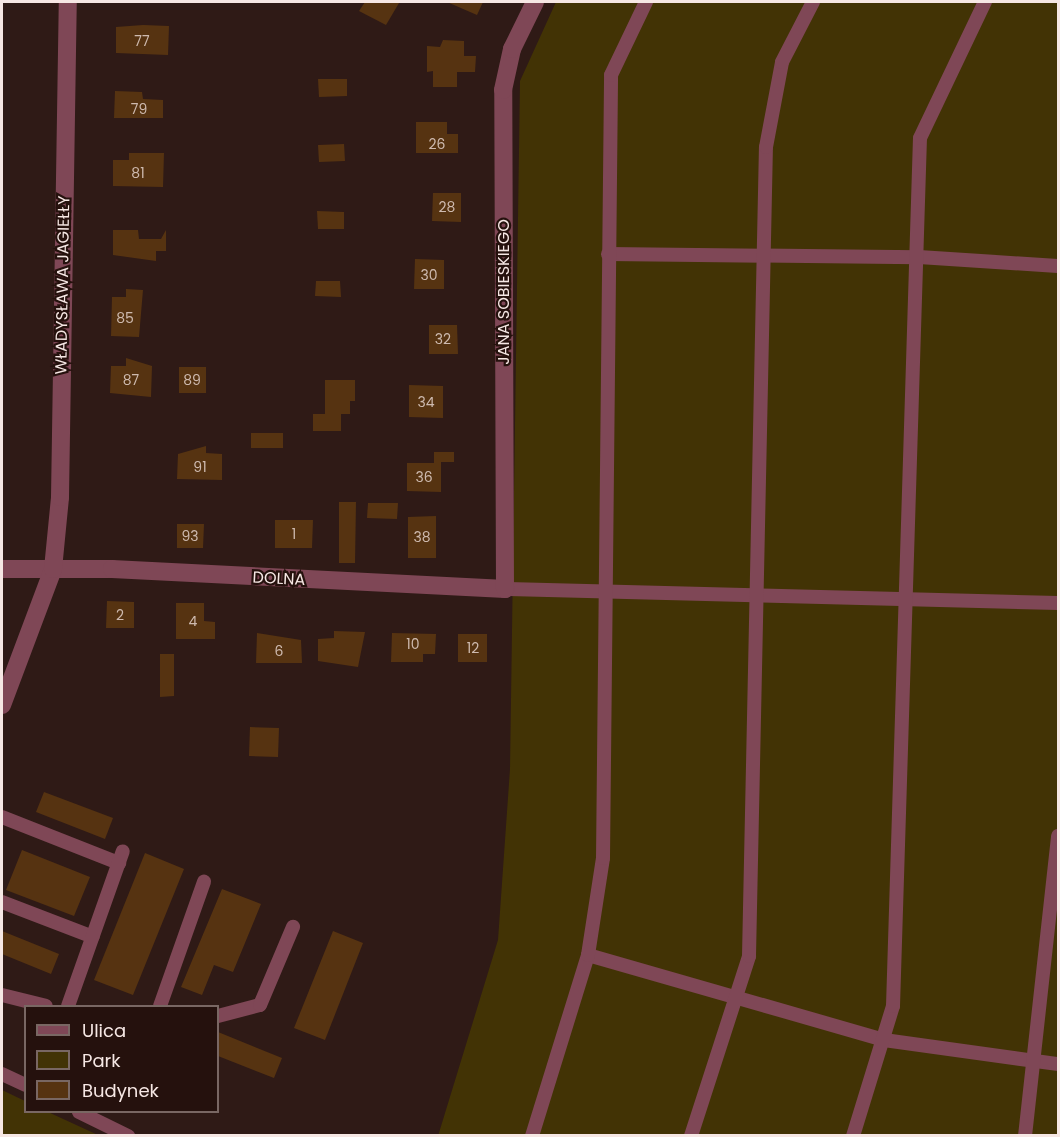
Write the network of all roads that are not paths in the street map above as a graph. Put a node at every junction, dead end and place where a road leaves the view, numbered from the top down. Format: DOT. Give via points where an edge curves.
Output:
graph roads {
  1 [pos="68,2"];
  2 [pos="535,2"];
  3 [pos="646,2"];
  4 [pos="813,2"];
  5 [pos="985,2"];
  6 [pos="608,254"];
  7 [pos="762,258"];
  8 [pos="919,258"];
  9 [pos="1059,266"];
  10 [pos="53,568"];
  11 [pos="2,569"];
  12 [pos="505,589"];
  13 [pos="607,590"];
  14 [pos="755,591"];
  15 [pos="909,597"];
  16 [pos="1059,603"];
  17 [pos="2,705"];
  18 [pos="2,817"];
  19 [pos="1059,836"];
  20 [pos="204,882"];
  21 [pos="2,902"];
  22 [pos="292,927"];
  23 [pos="93,937"];
  24 [pos="588,955"];
  25 [pos="2,995"];
  26 [pos="735,999"];
  27 [pos="42,1005"];
  28 [pos="68,1005"];
  29 [pos="160,1005"];
  30 [pos="219,1016"];
  31 [pos="884,1040"];
  32 [pos="1032,1061"];
  33 [pos="1059,1064"];
  34 [pos="2,1074"];
  35 [pos="24,1084"];
  36 [pos="81,1113"];
  37 [pos="128,1136"];
  38 [pos="532,1136"];
  39 [pos="691,1136"];
  40 [pos="853,1136"];
  41 [pos="1025,1136"];
  1 -- 10 [label="street, WŁADYSŁAWA JAGIEŁŁY" via="60,496"];
  2 -- 12 [label="street, JANA SOBIESKIEGO" via="512,49 503,90"];
  3 -- 6 [label="lane" via="611,75"];
  4 -- 7 [label="lane" via="782,62 766,147"];
  5 -- 8 [label="lane" via="920,138"];
  6 -- 7 [label="lane"];
  6 -- 13 [label="lane"];
  7 -- 8 [label="lane"];
  7 -- 14 [label="lane"];
  8 -- 9 [label="lane"];
  8 -- 15 [label="lane"];
  10 -- 11 [label="street"];
  10 -- 12 [label="street, DOLNA"];
  10 -- 17 [label="street, WŁADYSŁAWA JAGIEŁŁY"];
  12 -- 13 [label="lane"];
  13 -- 14 [label="lane"];
  13 -- 24 [label="lane" via="603,858"];
  14 -- 15 [label="lane"];
  14 -- 26 [label="lane" via="754,867 749,956"];
  15 -- 16 [label="lane"];
  15 -- 31 [label="lane" via="893,1006"];
  18 -- 23 [label="lane" via="121,857"];
  19 -- 32 [label="lane"];
  20 -- 29 [label="lane"];
  21 -- 23 [label="lane"];
  22 -- 30 [label="lane" via="260,1005"];
  23 -- 28 [label="lane"];
  24 -- 26 [label="lane"];
  24 -- 38 [label="lane"];
  25 -- 27 [label="lane"];
  26 -- 31 [label="lane"];
  26 -- 39 [label="lane"];
  31 -- 32 [label="lane"];
  31 -- 40 [label="lane"];
  32 -- 33 [label="lane"];
  32 -- 41 [label="lane"];
  34 -- 35 [label="lane"];
  36 -- 37 [label="lane"];
}
